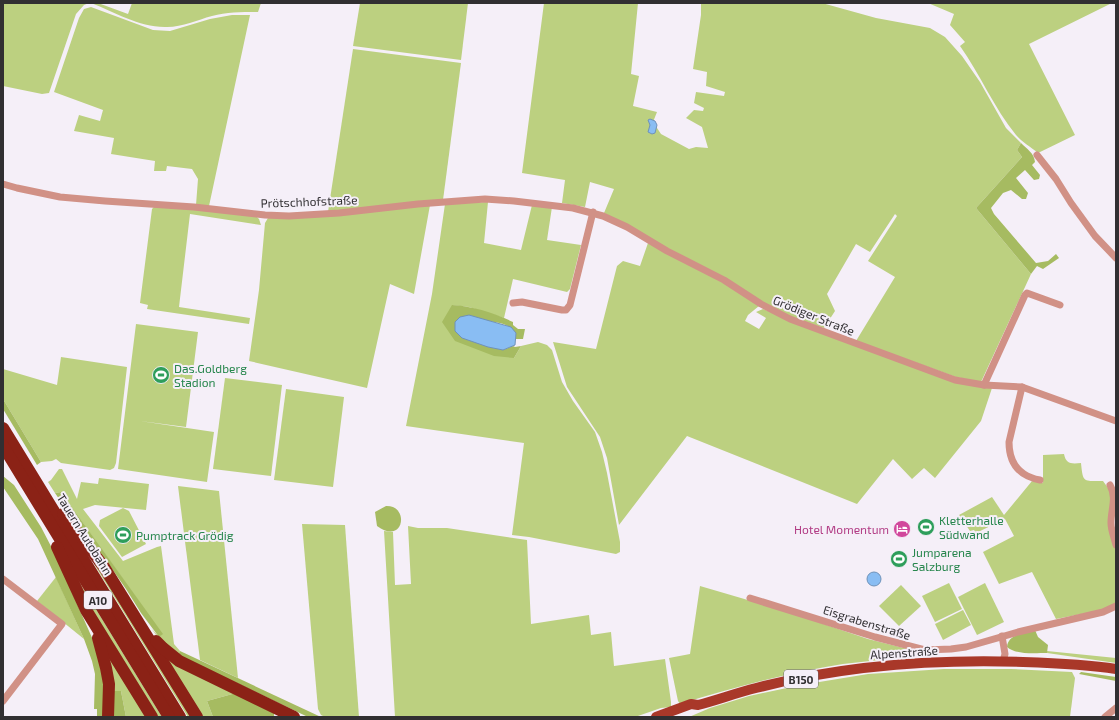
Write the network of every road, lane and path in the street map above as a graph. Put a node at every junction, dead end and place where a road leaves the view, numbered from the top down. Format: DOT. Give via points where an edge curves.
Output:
graph roads {
  1 [pos="1037,155"];
  2 [pos="3,184"];
  3 [pos="592,212"];
  4 [pos="627,227"];
  5 [pos="1116,258"];
  6 [pos="513,303"];
  7 [pos="1060,305"];
  8 [pos="984,385"];
  9 [pos="1022,387"];
  10 [pos="1116,421"];
  11 [pos="3,428"];
  12 [pos="3,446"];
  13 [pos="1040,480"];
  14 [pos="26,484"];
  15 [pos="1110,485"];
  16 [pos="46,498"];
  17 [pos="1116,545"];
  18 [pos="3,579"];
  19 [pos="750,598"];
  20 [pos="1116,606"];
  21 [pos="94,623"];
  22 [pos="143,629"];
  23 [pos="1002,636"];
  24 [pos="1004,661"];
  25 [pos="1116,669"];
  26 [pos="3,701"];
  27 [pos="698,705"];
  28 [pos="1116,708"];
  29 [pos="108,717"];
  30 [pos="152,717"];
  31 [pos="169,717"];
  32 [pos="180,717"];
  33 [pos="197,717"];
  34 [pos="294,717"];
  35 [pos="656,717"];
  36 [pos="676,717"];
  37 [pos="1105,717"];
  1 -- 5 [label="street" via="1095,236"];
  2 -- 3 [label="street, Prötschhofstraße" via="60,197 265,215 339,214 485,199 553,205"];
  3 -- 4 [label="street, Prötschhofstraße"];
  3 -- 6 [label="street" via="570,304 566,310 522,302"];
  4 -- 8 [label="street, Grödiger Straße" via="790,319 955,380"];
  7 -- 8 [label="street" via="1028,293 1025,296"];
  8 -- 9 [label="street, Grödiger Straße"];
  9 -- 10 [label="street, Grödiger Straße"];
  9 -- 13 [label="street" via="1010,451 1013,462 1020,471"];
  11 -- 16 [label="highway, Tauern Autobahn / A10"];
  12 -- 14 [label="highway, Tauern Autobahn / A10"];
  14 -- 21 [label="highway" via="34,506 59,550"];
  14 -- 31 [label="highway, Tauern Autobahn / A10"];
  15 -- 17 [label="street" via="1114,499 1111,521"];
  16 -- 22 [label="highway" via="64,515 100,561"];
  16 -- 32 [label="highway, Tauern Autobahn / A10"];
  18 -- 26 [label="street" via="62,624"];
  19 -- 23 [label="street, Eisgrabenstraße" via="925,650 966,647"];
  20 -- 23 [label="street, Eisgrabenstraße" via="1103,612"];
  21 -- 29 [label="highway" via="109,684"];
  21 -- 30 [label="highway"];
  22 -- 33 [label="highway"];
  22 -- 34 [label="highway" via="180,661"];
  23 -- 24 [label="street"];
  24 -- 25 [label="main road, Alpenstraße / B150"];
  24 -- 27 [label="main road, Alpenstraße / B150" via="960,661 867,668 756,688"];
  27 -- 35 [label="main road, Alpenstraße / B150" via="691,704"];
  27 -- 36 [label="main road, Alpenstraße / B150" via="694,710"];
  28 -- 37 [label="street"];
}
